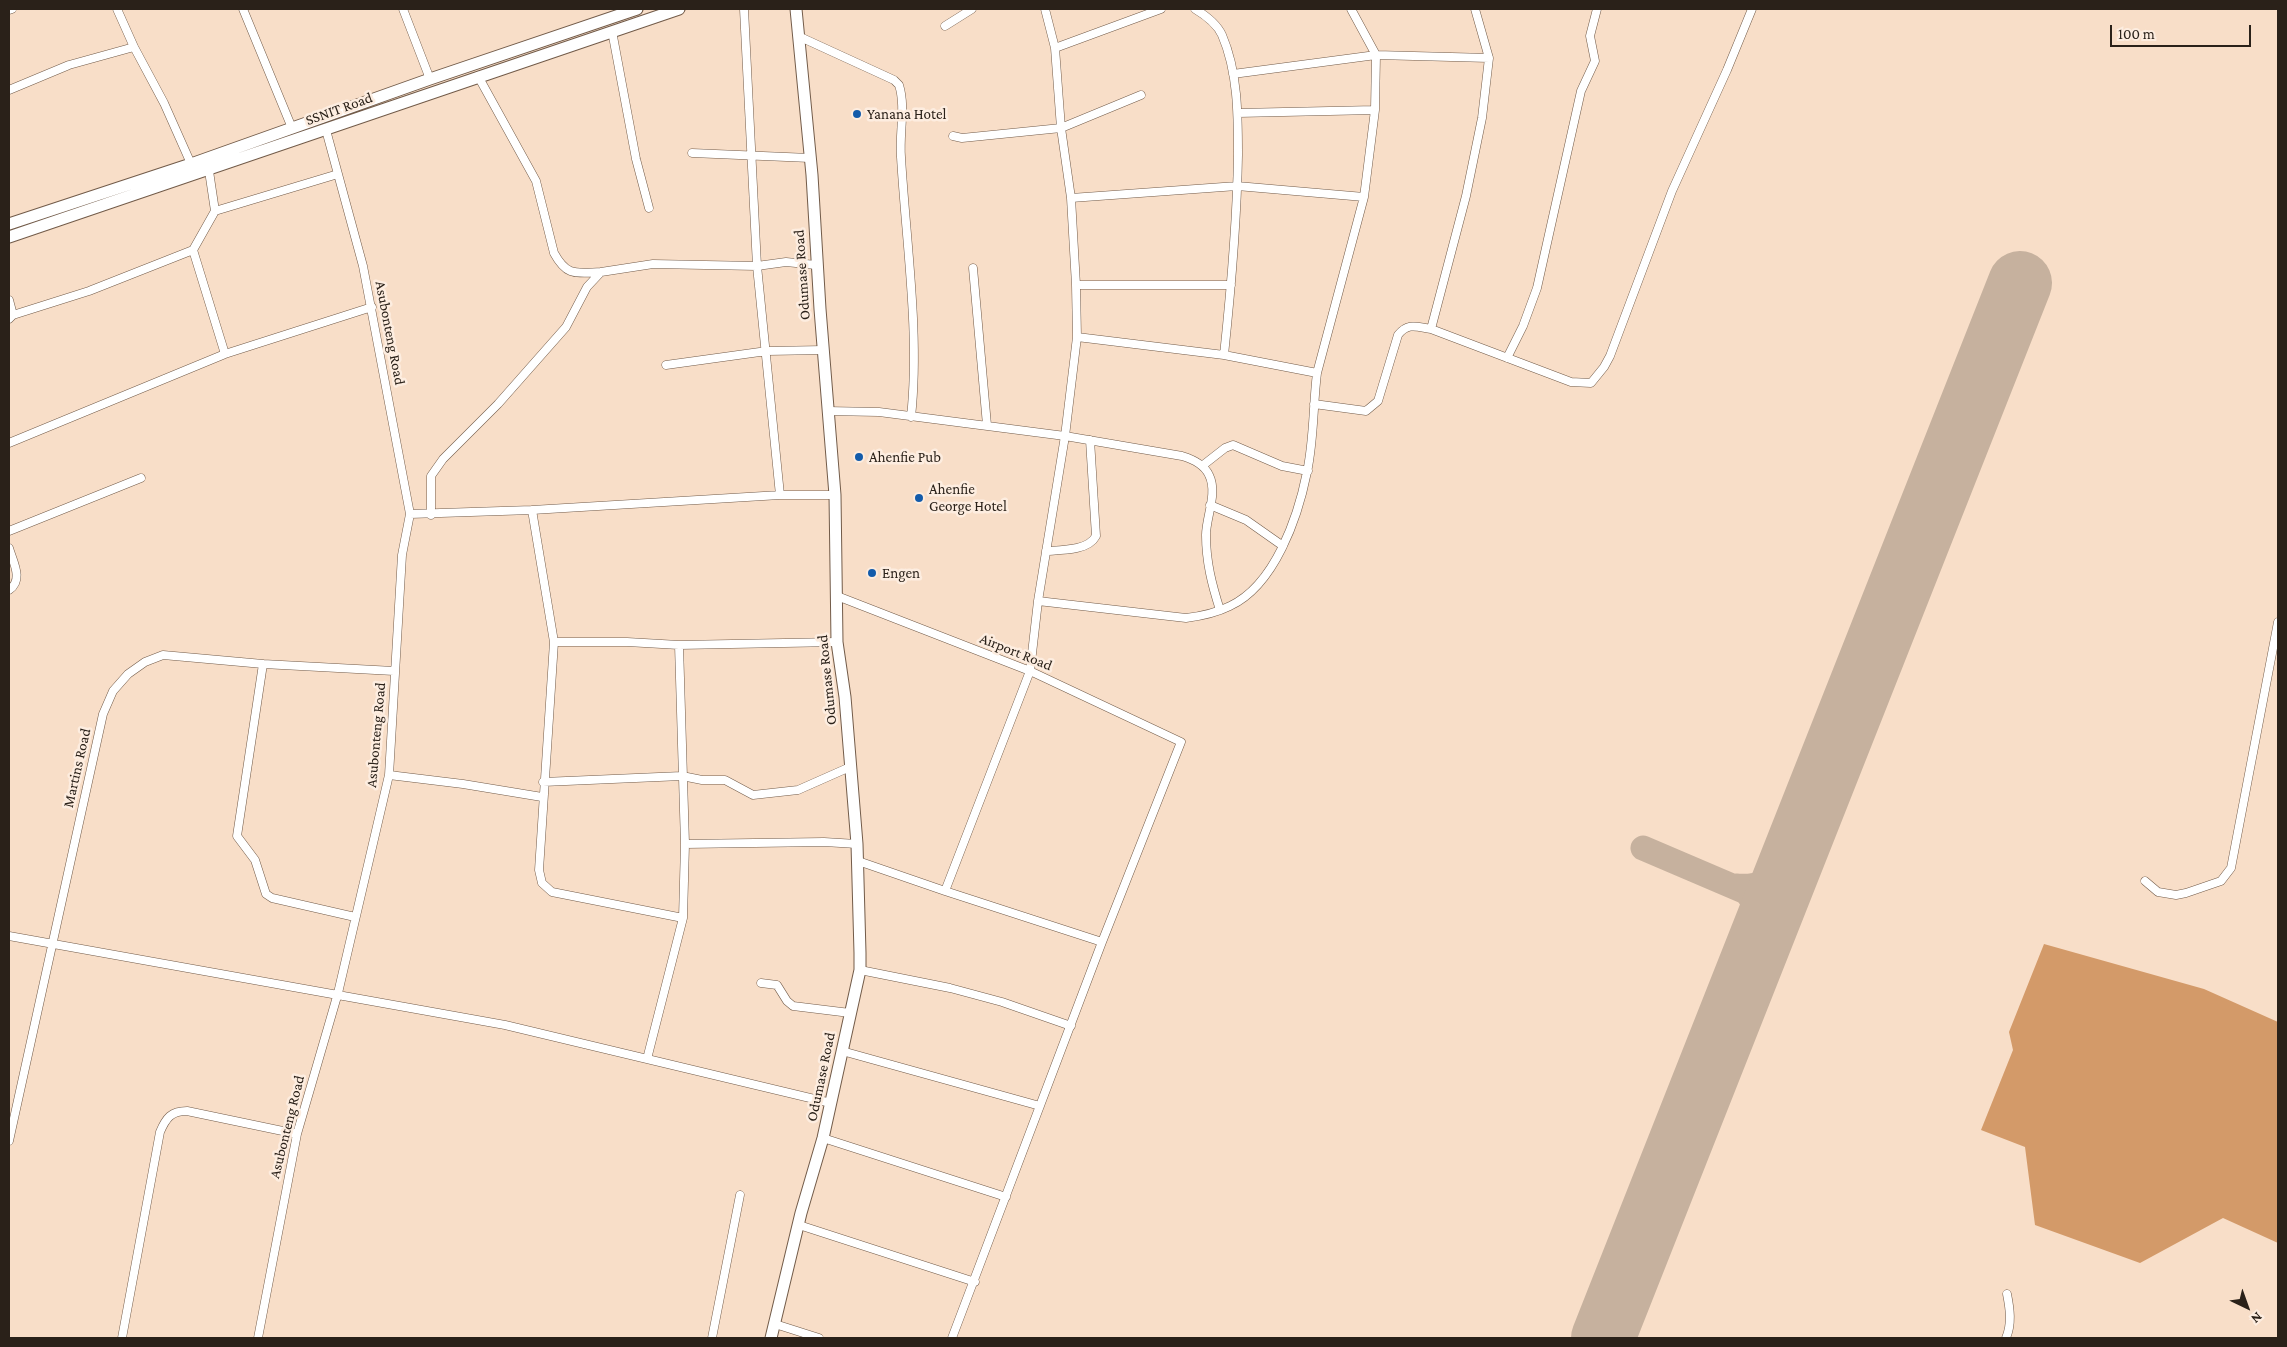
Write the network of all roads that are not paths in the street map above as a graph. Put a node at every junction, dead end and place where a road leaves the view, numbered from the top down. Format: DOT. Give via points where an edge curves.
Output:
graph roads {
  1 [pos="117,9"];
  2 [pos="243,9"];
  3 [pos="403,9"];
  4 [pos="637,9"];
  5 [pos="680,9"];
  6 [pos="744,9"];
  7 [pos="972,9"];
  8 [pos="1045,9"];
  9 [pos="1161,9"];
  10 [pos="1196,9"];
  11 [pos="1351,9"];
  12 [pos="1475,9"];
  13 [pos="1597,9"];
  14 [pos="1752,9"];
  15 [pos="795,10"];
  16 [pos="945,26"];
  17 [pos="612,31"];
  18 [pos="798,36"];
  19 [pos="134,47"];
  20 [pos="1055,48"];
  21 [pos="1376,55"];
  22 [pos="1489,58"];
  23 [pos="1233,74"];
  24 [pos="478,76"];
  25 [pos="430,79"];
  26 [pos="9,90"];
  27 [pos="1141,95"];
  28 [pos="1375,110"];
  29 [pos="1238,113"];
  30 [pos="292,128"];
  31 [pos="1061,128"];
  32 [pos="326,130"];
  33 [pos="953,136"];
  34 [pos="692,153"];
  35 [pos="750,157"];
  36 [pos="810,158"];
  37 [pos="191,164"];
  38 [pos="208,171"];
  39 [pos="338,174"];
  40 [pos="196,175"];
  41 [pos="136,182"];
  42 [pos="1237,186"];
  43 [pos="141,193"];
  44 [pos="1364,197"];
  45 [pos="1071,198"];
  46 [pos="648,208"];
  47 [pos="215,211"];
  48 [pos="9,224"];
  49 [pos="9,237"];
  50 [pos="193,250"];
  51 [pos="816,265"];
  52 [pos="757,266"];
  53 [pos="973,268"];
  54 [pos="601,272"];
  55 [pos="1076,285"];
  56 [pos="1231,286"];
  57 [pos="9,300"];
  58 [pos="372,307"];
  59 [pos="11,317"];
  60 [pos="1431,330"];
  61 [pos="1077,337"];
  62 [pos="824,350"];
  63 [pos="767,351"];
  64 [pos="226,354"];
  65 [pos="1224,355"];
  66 [pos="1507,358"];
  67 [pos="666,365"];
  68 [pos="1317,373"];
  69 [pos="1314,404"];
  70 [pos="827,411"];
  71 [pos="911,417"];
  72 [pos="987,426"];
  73 [pos="1065,436"];
  74 [pos="1090,440"];
  75 [pos="9,443"];
  76 [pos="1202,466"];
  77 [pos="1308,471"];
  78 [pos="141,478"];
  79 [pos="780,494"];
  80 [pos="835,495"];
  81 [pos="1210,505"];
  82 [pos="532,510"];
  83 [pos="410,514"];
  84 [pos="430,515"];
  85 [pos="9,531"];
  86 [pos="1283,546"];
  87 [pos="9,548"];
  88 [pos="1046,551"];
  89 [pos="9,590"];
  90 [pos="837,596"];
  91 [pos="1038,601"];
  92 [pos="1220,610"];
  93 [pos="2278,622"];
  94 [pos="554,642"];
  95 [pos="837,642"];
  96 [pos="679,645"];
  97 [pos="263,664"];
  98 [pos="1030,671"];
  99 [pos="394,672"];
  100 [pos="850,767"];
  101 [pos="389,775"];
  102 [pos="682,776"];
  103 [pos="543,782"];
  104 [pos="542,798"];
  105 [pos="685,844"];
  106 [pos="856,844"];
  107 [pos="858,861"];
  108 [pos="2145,880"];
  109 [pos="944,892"];
  110 [pos="355,917"];
  111 [pos="683,918"];
  112 [pos="9,936"];
  113 [pos="52,942"];
  114 [pos="1102,942"];
  115 [pos="860,970"];
  116 [pos="761,983"];
  117 [pos="338,993"];
  118 [pos="850,1013"];
  119 [pos="1070,1026"];
  120 [pos="842,1051"];
  121 [pos="647,1059"];
  122 [pos="831,1103"];
  123 [pos="1040,1106"];
  124 [pos="297,1134"];
  125 [pos="823,1138"];
  126 [pos="9,1140"];
  127 [pos="740,1195"];
  128 [pos="1006,1197"];
  129 [pos="799,1225"];
  130 [pos="975,1282"];
  131 [pos="2007,1294"];
  132 [pos="775,1324"];
  133 [pos="122,1338"];
  134 [pos="258,1338"];
  135 [pos="712,1338"];
  136 [pos="771,1338"];
  137 [pos="819,1338"];
  138 [pos="954,1338"];
  139 [pos="2006,1338"];
  1 -- 19 [label="street"];
  2 -- 30 [label="street"];
  3 -- 25 [label="street"];
  4 -- 25 [label="street, SSNIT Road"];
  5 -- 17 [label="street, SSNIT Road"];
  6 -- 35 [label="street"];
  7 -- 16 [label="street"];
  8 -- 20 [label="street"];
  9 -- 20 [label="street"];
  10 -- 23 [label="street" via="1222,35"];
  11 -- 21 [label="street"];
  12 -- 22 [label="street"];
  13 -- 66 [label="street" via="1590,36 1595,61 1580,91 1537,288"];
  14 -- 66 [label="street" via="1672,191 1604,367 1590,383 1571,382"];
  15 -- 18 [label="street, Odumase Road"];
  17 -- 24 [label="street, SSNIT Road"];
  17 -- 46 [label="street"];
  18 -- 36 [label="street, Odumase Road"];
  18 -- 71 [label="street" via="899,85 914,387"];
  19 -- 26 [label="street" via="69,65"];
  19 -- 37 [label="street"];
  20 -- 31 [label="street"];
  21 -- 22 [label="street"];
  21 -- 23 [label="street"];
  21 -- 28 [label="street"];
  22 -- 60 [label="street" via="1482,118 1466,196"];
  23 -- 29 [label="street"];
  24 -- 32 [label="street, SSNIT Road"];
  24 -- 54 [label="street" via="536,181 559,262 572,273"];
  25 -- 30 [label="street, SSNIT Road"];
  27 -- 31 [label="street"];
  28 -- 29 [label="street"];
  28 -- 44 [label="street"];
  29 -- 42 [label="street"];
  30 -- 37 [label="street, SSNIT Road"];
  31 -- 33 [label="street" via="962,138"];
  31 -- 45 [label="street"];
  32 -- 38 [label="street, SSNIT Road"];
  32 -- 39 [label="street, Asubonteng Road"];
  34 -- 35 [label="street"];
  35 -- 36 [label="street"];
  35 -- 52 [label="street"];
  36 -- 51 [label="street, Odumase Road"];
  37 -- 40 [label="street"];
  37 -- 41 [label="street, SSNIT Road"];
  38 -- 40 [label="street, SSNIT Road"];
  38 -- 47 [label="street"];
  39 -- 47 [label="street"];
  39 -- 58 [label="street, Asubonteng Road"];
  40 -- 43 [label="street, SSNIT Road"];
  41 -- 43 [label="street"];
  41 -- 48 [label="street, SSNIT Road"];
  42 -- 44 [label="street"];
  42 -- 45 [label="street"];
  42 -- 56 [label="street"];
  43 -- 49 [label="street, SSNIT Road"];
  44 -- 68 [label="street"];
  45 -- 55 [label="street"];
  47 -- 50 [label="street"];
  50 -- 59 [label="street" via="89,291"];
  50 -- 64 [label="street"];
  51 -- 52 [label="street" via="786,262"];
  51 -- 62 [label="street, Odumase Road"];
  52 -- 54 [label="street" via="653,264"];
  52 -- 63 [label="street"];
  53 -- 72 [label="street"];
  54 -- 84 [label="street" via="587,288 566,327 498,404 443,459 432,476"];
  55 -- 56 [label="street"];
  55 -- 61 [label="street"];
  56 -- 65 [label="street"];
  57 -- 59 [label="street"];
  58 -- 64 [label="street"];
  58 -- 83 [label="street, Asubonteng Road"];
  60 -- 66 [label="street"];
  60 -- 69 [label="street" via="1410,325 1403,328 1378,401 1366,411"];
  61 -- 65 [label="street"];
  61 -- 73 [label="street"];
  62 -- 63 [label="street"];
  62 -- 70 [label="street, Odumase Road"];
  63 -- 67 [label="street"];
  63 -- 79 [label="street"];
  64 -- 75 [label="street"];
  65 -- 68 [label="street"];
  68 -- 69 [label="street"];
  69 -- 77 [label="street"];
  70 -- 71 [label="street" via="859,410"];
  70 -- 80 [label="street, Odumase Road"];
  71 -- 72 [label="street"];
  72 -- 73 [label="street"];
  73 -- 74 [label="street"];
  73 -- 88 [label="street"];
  74 -- 76 [label="street" via="1182,456"];
  74 -- 88 [label="street" via="1096,536 1089,544"];
  76 -- 77 [label="street" via="1234,445 1282,466"];
  76 -- 81 [label="street" via="1210,475"];
  77 -- 86 [label="street"];
  78 -- 85 [label="street"];
  79 -- 80 [label="street"];
  79 -- 82 [label="street"];
  80 -- 90 [label="street, Odumase Road"];
  81 -- 86 [label="street" via="1246,520"];
  81 -- 92 [label="street" via="1206,533 1208,566"];
  82 -- 84 [label="street"];
  82 -- 94 [label="street"];
  83 -- 84 [label="street"];
  83 -- 99 [label="street, Asubonteng Road" via="402,555"];
  86 -- 92 [label="street" via="1255,587"];
  87 -- 89 [label="street" via="17,580"];
  88 -- 91 [label="street"];
  90 -- 95 [label="street, Odumase Road"];
  90 -- 98 [label="street, Airport Road"];
  91 -- 92 [label="street" via="1186,618"];
  91 -- 98 [label="street"];
  93 -- 108 [label="street" via="2231,868 2221,881 2186,893 2158,892"];
  94 -- 96 [label="street"];
  94 -- 103 [label="street"];
  95 -- 96 [label="street"];
  95 -- 100 [label="street, Odumase Road"];
  96 -- 102 [label="street"];
  97 -- 99 [label="street, Martins Road"];
  97 -- 110 [label="street" via="237,836 255,860 266,894"];
  97 -- 113 [label="street, Martins Road" via="163,655 145,662 113,691 103,714"];
  98 -- 109 [label="street"];
  98 -- 114 [label="street, Airport Road" via="1181,742"];
  99 -- 101 [label="street, Asubonteng Road"];
  100 -- 102 [label="street" via="798,790 753,794 725,780"];
  100 -- 106 [label="street, Odumase Road"];
  101 -- 104 [label="street"];
  101 -- 110 [label="street, Asubonteng Road"];
  102 -- 103 [label="street"];
  102 -- 105 [label="street"];
  103 -- 104 [label="street"];
  104 -- 111 [label="street" via="538,870 542,883 552,892"];
  105 -- 106 [label="street"];
  105 -- 111 [label="street"];
  106 -- 107 [label="street, Odumase Road"];
  107 -- 109 [label="street"];
  107 -- 115 [label="street, Odumase Road"];
  109 -- 114 [label="street"];
  110 -- 117 [label="street, Asubonteng Road"];
  111 -- 121 [label="street"];
  112 -- 113 [label="street"];
  113 -- 117 [label="street"];
  113 -- 126 [label="street, Martins Road"];
  114 -- 119 [label="street"];
  115 -- 118 [label="street, Odumase Road"];
  115 -- 119 [label="street" via="950,988"];
  116 -- 118 [label="street" via="777,985 793,1006"];
  117 -- 121 [label="street" via="505,1025"];
  117 -- 124 [label="street, Asubonteng Road"];
  118 -- 120 [label="street, Odumase Road"];
  119 -- 123 [label="street"];
  120 -- 122 [label="street, Odumase Road"];
  120 -- 123 [label="street"];
  121 -- 122 [label="street"];
  122 -- 125 [label="street, Odumase Road"];
  123 -- 128 [label="street"];
  124 -- 133 [label="street" via="187,1111 177,1111 166,1118 160,1132"];
  124 -- 134 [label="street, Asubonteng Road"];
  125 -- 128 [label="street"];
  125 -- 129 [label="street, Odumase Road"];
  127 -- 135 [label="street"];
  128 -- 130 [label="street"];
  129 -- 130 [label="street"];
  129 -- 132 [label="street, Odumase Road"];
  130 -- 138 [label="street"];
  131 -- 139 [label="street" via="2010,1312"];
  132 -- 136 [label="street, Odumase Road"];
  132 -- 137 [label="street"];
}
